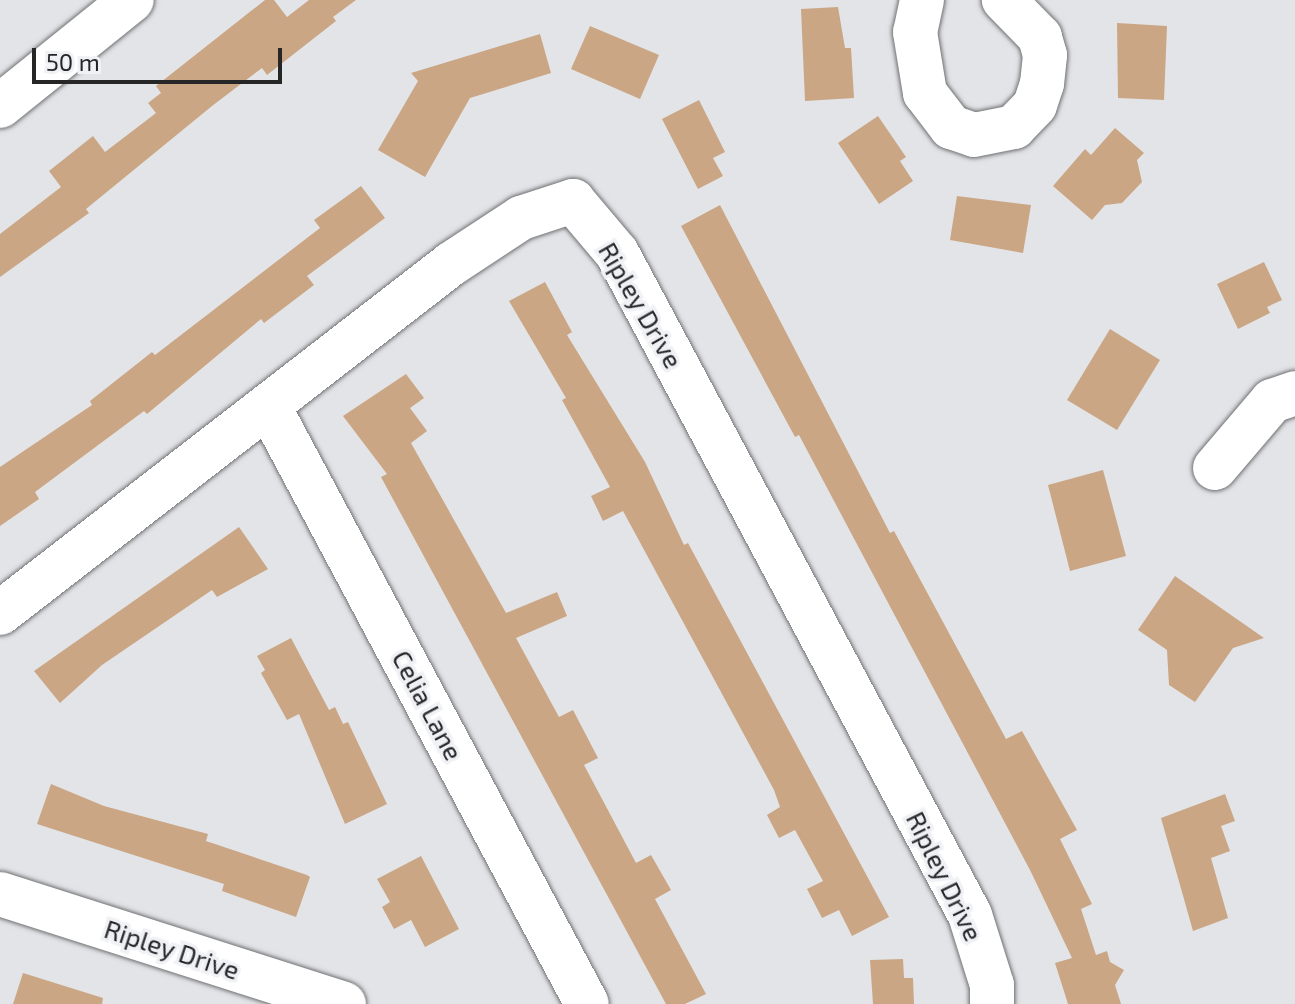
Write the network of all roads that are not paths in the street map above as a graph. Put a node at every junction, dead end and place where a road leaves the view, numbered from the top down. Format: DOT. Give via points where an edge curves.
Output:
graph roads {
  1 [pos="132,0"];
  2 [pos="922,0"];
  3 [pos="1004,0"];
  4 [pos="0,106"];
  5 [pos="1295,393"];
  6 [pos="269,407"];
  7 [pos="1215,468"];
  8 [pos="0,613"];
  9 [pos="0,894"];
  10 [pos="344,1004"];
  11 [pos="587,1004"];
  12 [pos="992,1004"];
  1 -- 4 [label="street"];
  2 -- 3 [label="street" via="915,32 925,93 951,127 974,135 1014,127 1035,105 1042,84 1045,55 1040,37 1031,22"];
  5 -- 7 [label="street" via="1272,401"];
  6 -- 8 [label="street, Ripley Drive"];
  6 -- 11 [label="street, Celia Lane"];
  6 -- 12 [label="street, Ripley Drive" via="451,264 521,218 573,201 617,253 970,915 992,985"];
  9 -- 10 [label="street, Ripley Drive"];
}
